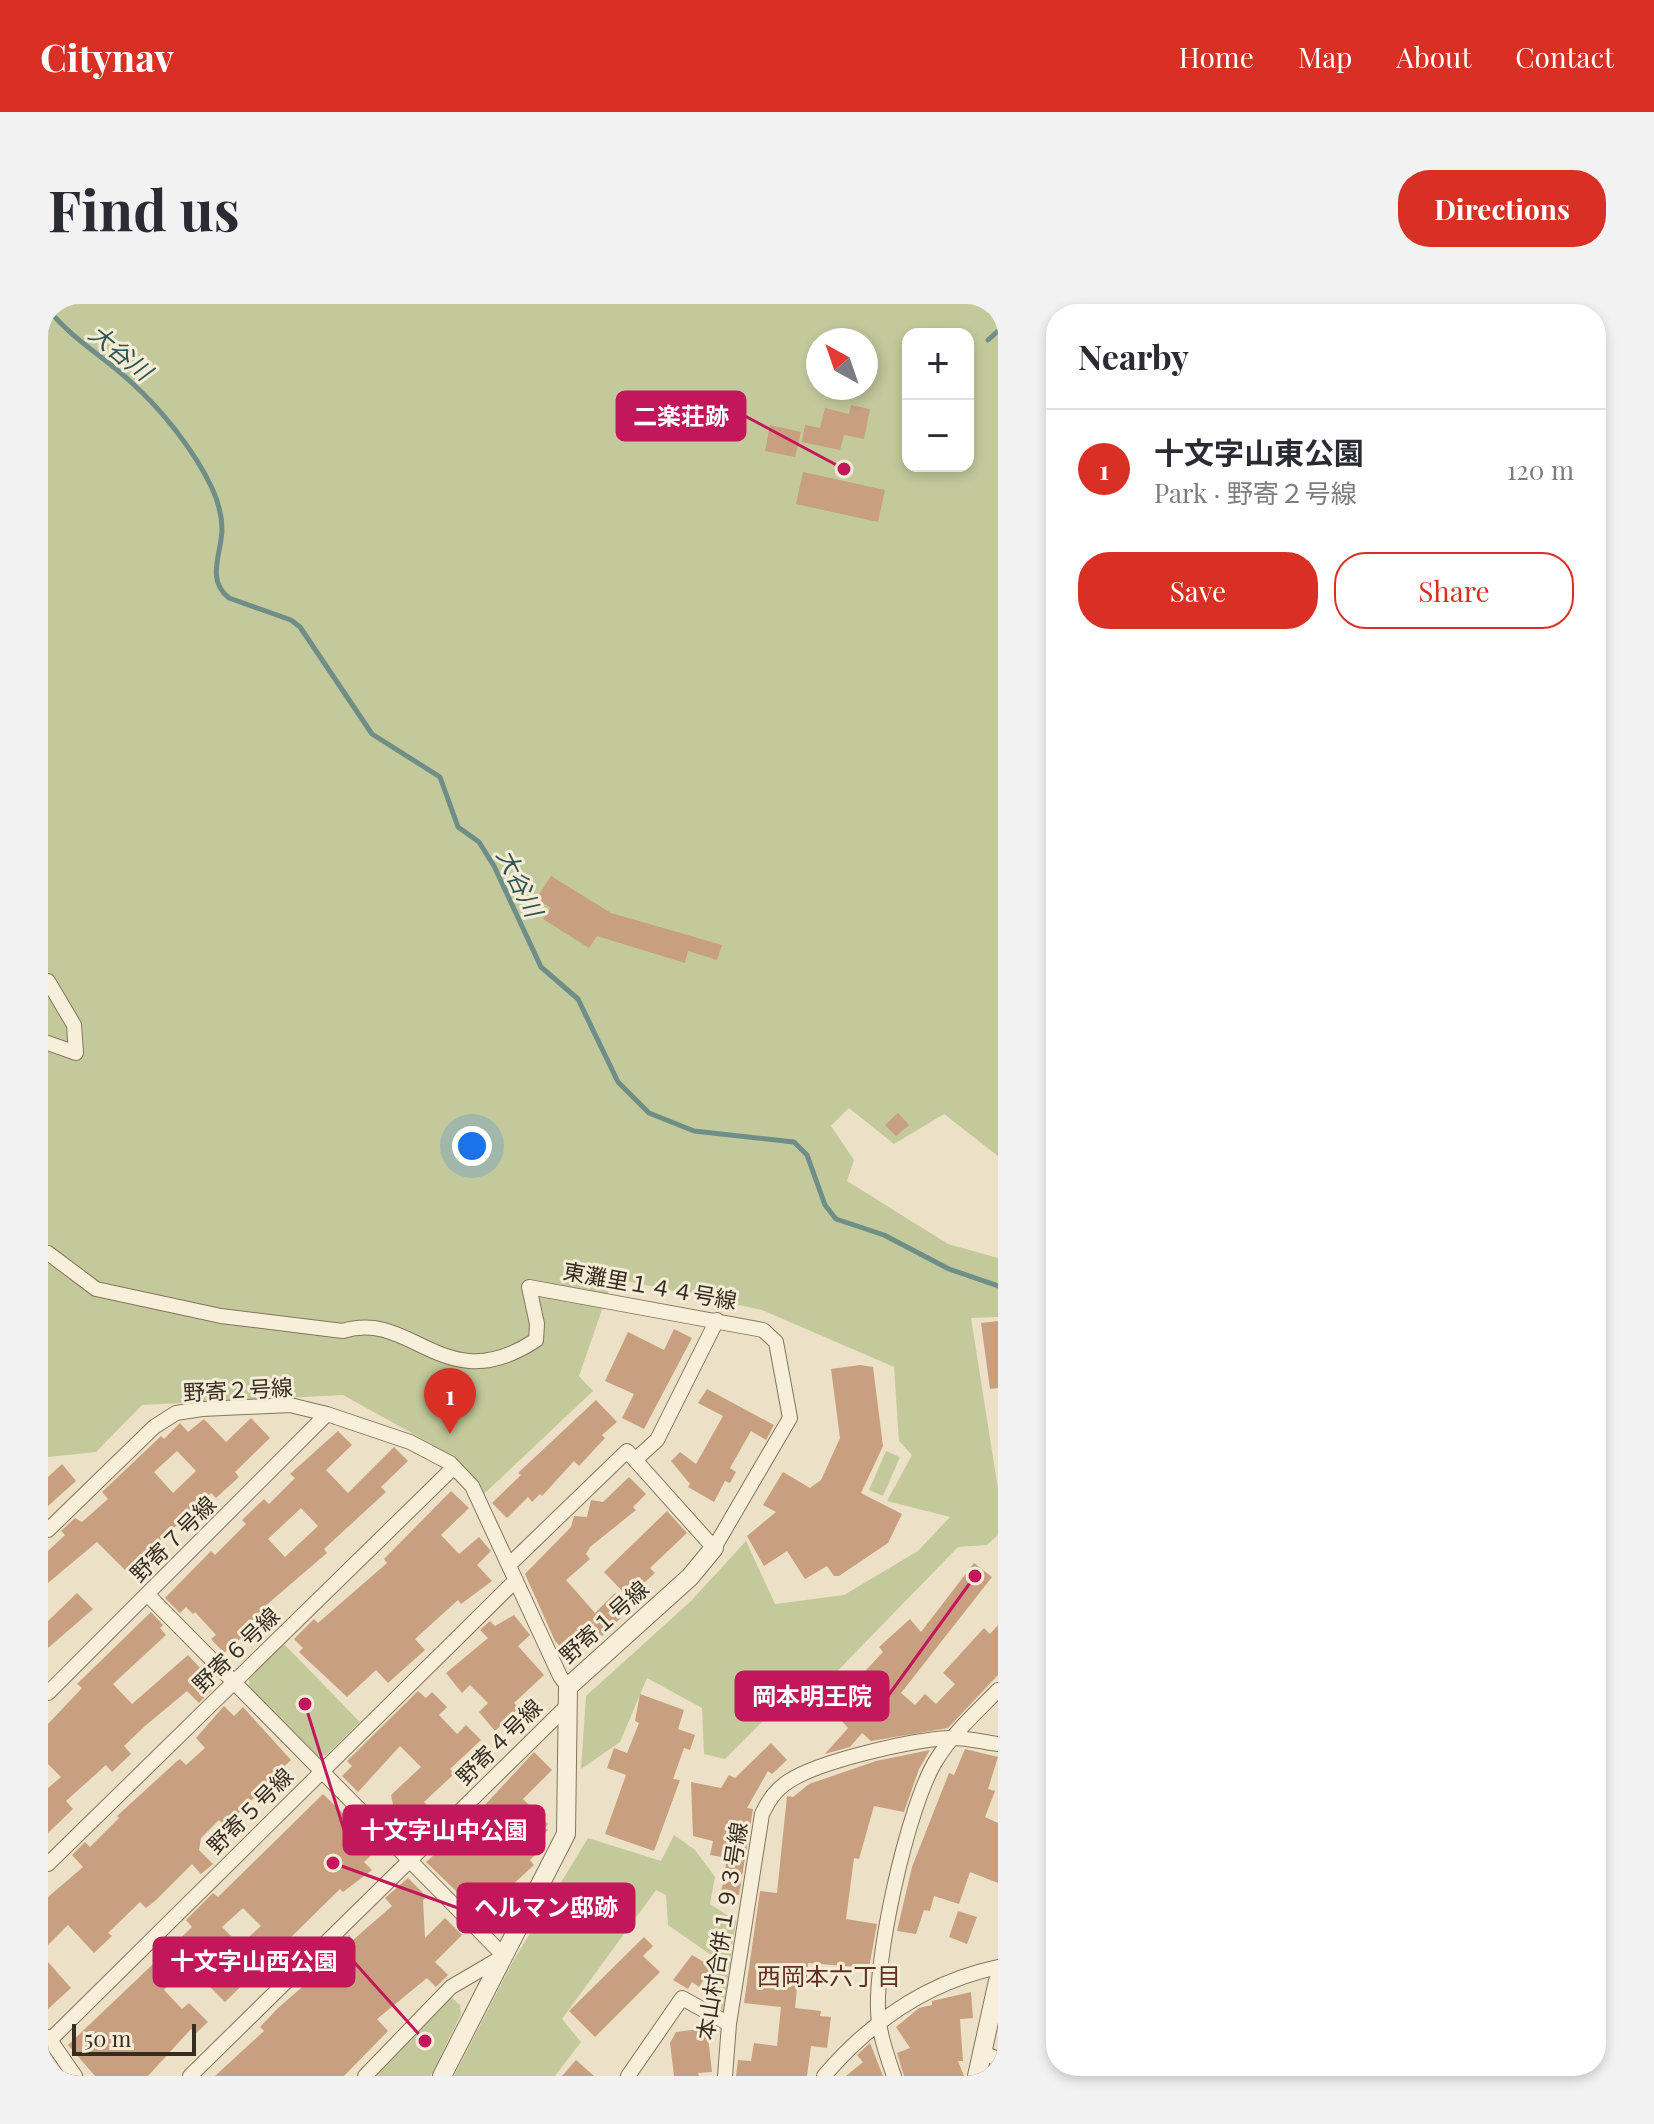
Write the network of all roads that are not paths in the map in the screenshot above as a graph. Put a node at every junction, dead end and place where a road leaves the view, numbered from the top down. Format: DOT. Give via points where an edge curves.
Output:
graph roads {
  1 [pos="48,981"];
  2 [pos="48,1043"];
  3 [pos="48,1253"];
  4 [pos="717,1320"];
  5 [pos="327,1414"];
  6 [pos="635,1460"];
  7 [pos="454,1467"];
  8 [pos="48,1530"];
  9 [pos="714,1548"];
  10 [pos="509,1565"];
  11 [pos="516,1580"];
  12 [pos="148,1595"];
  13 [pos="234,1682"];
  14 [pos="568,1687"];
  15 [pos="998,1690"];
  16 [pos="48,1693"];
  17 [pos="565,1708"];
  18 [pos="953,1737"];
  19 [pos="998,1744"];
  20 [pos="321,1771"];
  21 [pos="411,1860"];
  22 [pos="48,1864"];
  23 [pos="504,1956"];
  24 [pos="998,1967"];
  25 [pos="998,1981"];
  26 [pos="878,2021"];
  27 [pos="729,2024"];
  28 [pos="49,2038"];
  29 [pos="990,2056"];
  30 [pos="75,2076"];
  31 [pos="190,2076"];
  32 [pos="365,2076"];
  33 [pos="442,2076"];
  34 [pos="628,2076"];
  35 [pos="725,2076"];
  36 [pos="824,2076"];
  37 [pos="894,2076"];
  38 [pos="977,2076"];
  1 -- 2 [label="street" via="74,1025 76,1053"];
  3 -- 4 [label="street, 東灘里１４４号線" via="96,1289 221,1316 343,1331 378,1327 457,1360 488,1362 536,1340 529,1287"];
  4 -- 6 [label="street" via="657,1440"];
  4 -- 9 [label="street, 東灘里１４４号線" via="763,1330 776,1342 790,1418"];
  5 -- 7 [label="street, 野寄２号線" via="410,1442"];
  5 -- 8 [label="street, 野寄２号線" via="290,1405 176,1413 154,1427"];
  5 -- 12 [label="street, 野寄７号線"];
  6 -- 9 [label="street"];
  6 -- 10 [label="street" via="627,1451"];
  7 -- 10 [label="street, 野寄２号線" via="472,1486"];
  7 -- 13 [label="street, 野寄６号線"];
  9 -- 14 [label="street, 野寄１号線" via="690,1577"];
  10 -- 11 [label="street, 野寄２号線"];
  11 -- 14 [label="street, 野寄２号線"];
  11 -- 20 [label="street, 野寄５号線"];
  12 -- 13 [label="street"];
  12 -- 16 [label="street, 野寄７号線"];
  13 -- 20 [label="street"];
  13 -- 22 [label="street, 野寄６号線"];
  14 -- 17 [label="street, 野寄１号線"];
  15 -- 18 [label="street"];
  17 -- 21 [label="street, 野寄４号線"];
  17 -- 23 [label="street, 野寄１号線" via="566,1834"];
  18 -- 19 [label="street"];
  18 -- 26 [label="street" via="935,1762 912,1821 887,1932"];
  18 -- 27 [label="street, 本山村合併１９３号線" via="828,1766 790,1780 771,1796 762,1814"];
  20 -- 21 [label="street"];
  20 -- 28 [label="street, 野寄５号線"];
  21 -- 23 [label="street"];
  21 -- 31 [label="street, 野寄４号線"];
  23 -- 32 [label="street" via="451,1987"];
  23 -- 33 [label="street, 野寄１号線"];
  24 -- 26 [label="street" via="935,1987"];
  25 -- 29 [label="street"];
  26 -- 36 [label="street"];
  26 -- 37 [label="street"];
  27 -- 34 [label="street" via="682,1998"];
  27 -- 35 [label="street, 本山村合併１９３号線"];
  28 -- 30 [label="street"];
  29 -- 38 [label="street"];
}
